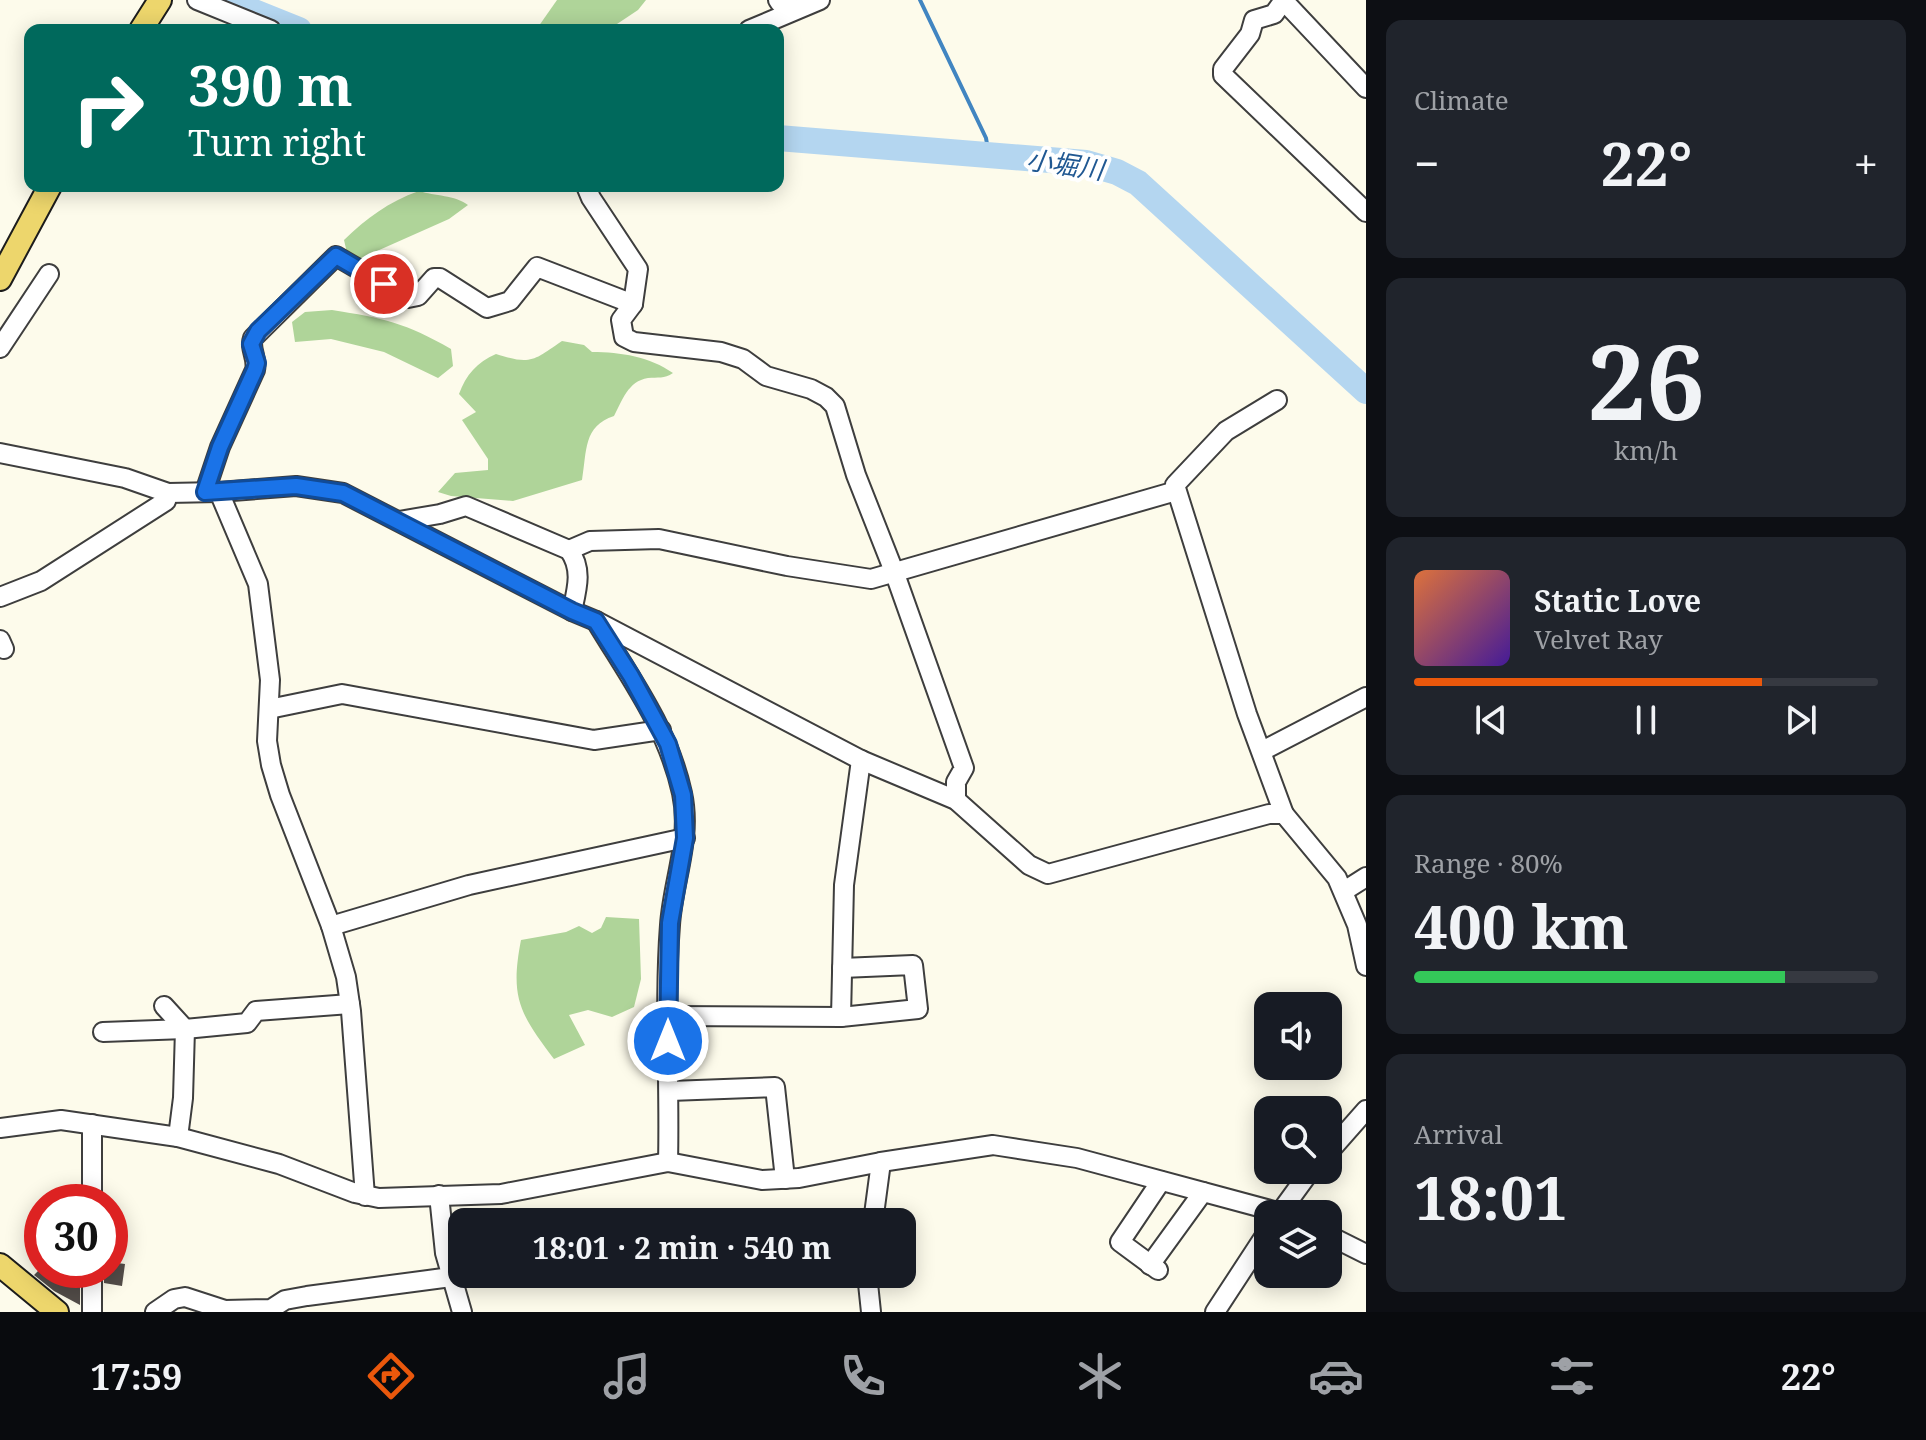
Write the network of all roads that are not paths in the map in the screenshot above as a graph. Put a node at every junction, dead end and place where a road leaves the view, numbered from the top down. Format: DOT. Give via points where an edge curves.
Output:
graph roads {
  1 [pos="160,0"];
  2 [pos="197,0"];
  3 [pos="778,0"];
  4 [pos="788,0"];
  5 [pos="820,0"];
  6 [pos="1284,0"];
  7 [pos="145,24"];
  8 [pos="256,24"];
  9 [pos="763,24"];
  10 [pos="1366,88"];
  11 [pos="46,192"];
  12 [pos="588,192"];
  13 [pos="1366,212"];
  14 [pos="49,274"];
  15 [pos="0,279"];
  16 [pos="633,304"];
  17 [pos="0,348"];
  18 [pos="1277,400"];
  19 [pos="0,453"];
  20 [pos="1176,491"];
  21 [pos="212,492"];
  22 [pos="168,493"];
  23 [pos="399,521"];
  24 [pos="569,550"];
  25 [pos="895,574"];
  26 [pos="0,597"];
  27 [pos="572,611"];
  28 [pos="596,621"];
  29 [pos="1366,697"];
  30 [pos="269,709"];
  31 [pos="661,730"];
  32 [pos="1262,751"];
  33 [pos="861,760"];
  34 [pos="956,800"];
  35 [pos="1284,814"];
  36 [pos="685,838"];
  37 [pos="1366,877"];
  38 [pos="1344,891"];
  39 [pos="331,926"];
  40 [pos="1366,966"];
  41 [pos="842,968"];
  42 [pos="350,1004"];
  43 [pos="164,1006"];
  44 [pos="668,1016"];
  45 [pos="841,1017"];
  46 [pos="185,1029"];
  47 [pos="103,1032"];
  48 [pos="670,1091"];
  49 [pos="1363,1119"];
  50 [pos="92,1124"];
  51 [pos="0,1128"];
  52 [pos="178,1137"];
  53 [pos="1342,1139"];
  54 [pos="668,1162"];
  55 [pos="881,1162"];
  56 [pos="785,1179"];
  57 [pos="1161,1181"];
  58 [pos="92,1184"];
  59 [pos="1203,1192"];
  60 [pos="439,1195"];
  61 [pos="365,1196"];
  62 [pos="1254,1206"];
  63 [pos="875,1208"];
  64 [pos="1342,1242"];
  65 [pos="1254,1252"];
  66 [pos="1366,1254"];
  67 [pos="0,1265"];
  68 [pos="448,1265"];
  69 [pos="448,1277"];
  70 [pos="92,1288"];
  71 [pos="454,1288"];
  72 [pos="868,1288"];
  73 [pos="57,1312"];
  74 [pos="92,1312"];
  75 [pos="155,1312"];
  76 [pos="462,1312"];
  77 [pos="871,1312"];
  78 [pos="1215,1312"];
  1 -- 7 [label="main road"];
  2 -- 8 [label="street"];
  3 -- 4 [label="street"];
  5 -- 9 [label="street"];
  6 -- 10 [label="street"];
  6 -- 13 [label="street" via="1274,14 1254,20 1223,75"];
  11 -- 15 [label="main road"];
  12 -- 16 [label="street" via="638,269"];
  14 -- 17 [label="street"];
  16 -- 21 [label="street" via="537,267 510,301 487,308 440,278 408,298 336,256 253,338 257,363 220,447"];
  16 -- 25 [label="street" via="621,320 624,337 743,359 766,376 811,389 835,406"];
  18 -- 20 [label="street" via="1226,431 1175,485"];
  19 -- 22 [label="street" via="125,478"];
  20 -- 25 [label="street"];
  20 -- 32 [label="street"];
  21 -- 22 [label="street"];
  21 -- 23 [label="street" via="312,486 343,493"];
  21 -- 30 [label="street" via="258,584"];
  22 -- 26 [label="street" via="166,501 62,568"];
  23 -- 24 [label="street" via="466,506"];
  23 -- 27 [label="street"];
  24 -- 25 [label="street" via="590,541 659,539 871,579"];
  24 -- 27 [label="street" via="579,579"];
  25 -- 34 [label="street" via="964,768 956,782"];
  27 -- 28 [label="street"];
  28 -- 31 [label="street"];
  28 -- 33 [label="street"];
  29 -- 32 [label="street"];
  30 -- 31 [label="street" via="342,694 594,740"];
  30 -- 39 [label="street" via="267,741 280,795"];
  31 -- 36 [label="street" via="683,795"];
  32 -- 35 [label="street"];
  33 -- 34 [label="street"];
  33 -- 41 [label="street" via="844,885"];
  34 -- 35 [label="street" via="1029,865 1048,874"];
  35 -- 38 [label="street"];
  36 -- 39 [label="street" via="469,885"];
  36 -- 44 [label="street" via="670,923"];
  37 -- 38 [label="street"];
  38 -- 40 [label="street"];
  39 -- 42 [label="street"];
  41 -- 45 [label="street"];
  41 -- 45 [label="street" via="913,965 918,1009"];
  42 -- 46 [label="street" via="256,1011 247,1023"];
  42 -- 61 [label="street"];
  43 -- 46 [label="street"];
  44 -- 45 [label="street"];
  44 -- 48 [label="street"];
  46 -- 47 [label="street"];
  46 -- 52 [label="street"];
  48 -- 54 [label="street"];
  48 -- 56 [label="street" via="775,1087"];
  49 -- 53 [label="street"];
  50 -- 51 [label="street" via="61,1120"];
  50 -- 52 [label="street"];
  50 -- 58 [label="street"];
  52 -- 61 [label="street" via="279,1164"];
  54 -- 56 [label="street" via="762,1180"];
  54 -- 60 [label="street" via="501,1194"];
  55 -- 56 [label="street"];
  55 -- 57 [label="street" via="993,1145 1077,1158"];
  55 -- 63 [label="street"];
  57 -- 59 [label="street"];
  57 -- 59 [label="street" via="1120,1242 1154,1267"];
  59 -- 62 [label="street"];
  60 -- 61 [label="street"];
  60 -- 68 [label="street"];
  64 -- 66 [label="street"];
  65 -- 78 [label="street"];
  67 -- 73 [label="main road"];
  69 -- 75 [label="street" via="296,1298 271,1309 225,1310 185,1297"];
  70 -- 74 [label="street"];
  71 -- 76 [label="street"];
  72 -- 77 [label="street"];
}
